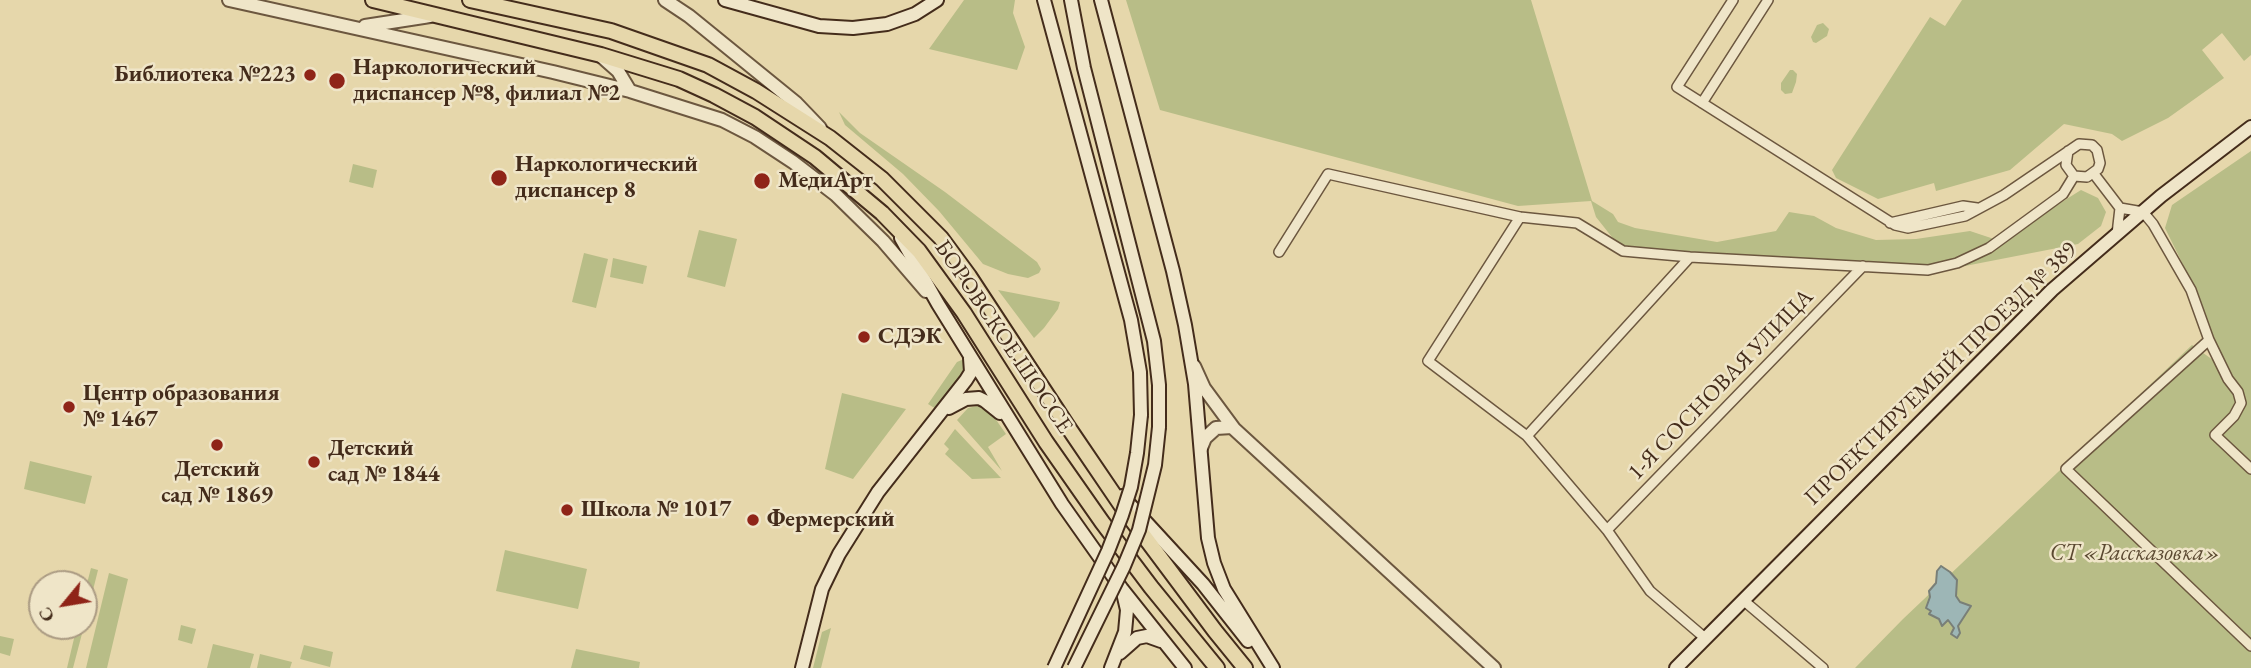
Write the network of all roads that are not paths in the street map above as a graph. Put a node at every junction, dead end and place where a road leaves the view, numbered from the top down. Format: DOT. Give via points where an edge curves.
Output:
graph roads {
  1 [pos="229,0"];
  2 [pos="258,0"];
  3 [pos="373,0"];
  4 [pos="470,0"];
  5 [pos="665,0"];
  6 [pos="725,0"];
  7 [pos="937,0"];
  8 [pos="1044,0"];
  9 [pos="1070,0"];
  10 [pos="1101,0"];
  11 [pos="1733,0"];
  12 [pos="1768,0"];
  13 [pos="270,9"];
  14 [pos="437,15"];
  15 [pos="351,27"];
  16 [pos="601,55"];
  17 [pos="631,91"];
  18 [pos="1702,103"];
  19 [pos="2251,127"];
  20 [pos="830,138"];
  21 [pos="2068,151"];
  22 [pos="2094,174"];
  23 [pos="2074,176"];
  24 [pos="2120,208"];
  25 [pos="2143,212"];
  26 [pos="882,213"];
  27 [pos="1520,217"];
  28 [pos="2117,234"];
  29 [pos="1279,252"];
  30 [pos="1690,257"];
  31 [pos="1863,266"];
  32 [pos="938,304"];
  33 [pos="2209,340"];
  34 [pos="965,345"];
  35 [pos="1190,354"];
  36 [pos="940,414"];
  37 [pos="1012,425"];
  38 [pos="1068,427"];
  39 [pos="1234,429"];
  40 [pos="1527,436"];
  41 [pos="1201,448"];
  42 [pos="2251,470"];
  43 [pos="1607,530"];
  44 [pos="1122,589"];
  45 [pos="1743,600"];
  46 [pos="1705,638"];
  47 [pos="1164,643"];
  48 [pos="2251,646"];
  49 [pos="1114,662"];
  50 [pos="802,668"];
  51 [pos="1054,668"];
  52 [pos="1074,668"];
  53 [pos="1185,668"];
  54 [pos="1217,668"];
  55 [pos="1245,668"];
  56 [pos="1271,668"];
  57 [pos="1494,668"];
  58 [pos="1676,668"];
  59 [pos="1823,668"];
  1 -- 13 [label="main road"];
  2 -- 13 [label="main road"];
  3 -- 14 [label="main road, БОРОВСКОЕ ШОССЕ"];
  4 -- 20 [label="main road, БОРОВСКОЕ ШОССЕ" via="611,32 702,63 756,90"];
  5 -- 20 [label="main road" via="796,103"];
  6 -- 7 [label="main road" via="819,26 853,28 887,24"];
  8 -- 51 [label="main road, bridge" via="1131,320 1140,372 1141,415 1131,487 1122,515"];
  9 -- 52 [label="main road, bridge" via="1154,341 1159,385 1155,465 1139,530"];
  10 -- 35 [label="main road" via="1173,271"];
  11 -- 18 [label="street" via="1677,87"];
  12 -- 18 [label="street"];
  13 -- 15 [label="main road"];
  14 -- 15 [label="main road"];
  14 -- 16 [label="main road, БОРОВСКОЕ ШОССЕ"];
  15 -- 17 [label="main road"];
  16 -- 17 [label="main road"];
  16 -- 26 [label="main road, БОРОВСКОЕ ШОССЕ" via="679,79 744,111 815,157"];
  17 -- 32 [label="main road" via="722,120 793,162 875,232"];
  18 -- 21 [label="street" via="1890,223 1908,228 1965,216"];
  19 -- 25 [label="main road, ПРОЕКТИРУЕМЫЙ ПРОЕЗД № 389"];
  20 -- 38 [label="main road, БОРОВСКОЕ ШОССЕ" via="899,194 941,238"];
  21 -- 22 [label="street" via="2079,144 2092,145 2100,156"];
  21 -- 23 [label="street" via="2066,165"];
  22 -- 23 [label="street"];
  22 -- 24 [label="street"];
  23 -- 31 [label="street" via="2063,194 2024,224 1957,264 1928,270"];
  24 -- 25 [label="street"];
  24 -- 28 [label="street"];
  25 -- 28 [label="main road, ПРОЕКТИРУЕМЫЙ ПРОЕЗД № 389"];
  25 -- 33 [label="street" via="2191,290"];
  26 -- 32 [label="main road" via="914,258"];
  26 -- 54 [label="main road, БОРОВСКОЕ ШОССЕ" via="948,290 1095,513"];
  27 -- 29 [label="street" via="1328,174"];
  27 -- 30 [label="street" via="1577,223 1623,251"];
  27 -- 40 [label="street" via="1428,360"];
  28 -- 45 [label="main road, ПРОЕКТИРУЕМЫЙ ПРОЕЗД № 389" via="2052,290"];
  30 -- 31 [label="street"];
  30 -- 40 [label="street"];
  31 -- 43 [label="street, 1-Я СОСНОВАЯ УЛИЦА"];
  32 -- 34 [label="main road"];
  33 -- 42 [label="street" via="2241,403 2215,435"];
  33 -- 48 [label="street" via="2066,469"];
  34 -- 36 [label="main road" via="971,372"];
  34 -- 37 [label="main road"];
  35 -- 39 [label="main road" via="1204,388"];
  35 -- 41 [label="main road"];
  36 -- 37 [label="main road" via="960,401 979,398"];
  36 -- 50 [label="main road" via="878,492 839,554 822,589"];
  37 -- 44 [label="main road"];
  38 -- 55 [label="main road, БОРОВСКОЕ ШОССЕ" via="1150,545"];
  38 -- 56 [label="main road"];
  39 -- 41 [label="main road" via="1216,428"];
  39 -- 57 [label="main road"];
  40 -- 43 [label="street"];
  41 -- 56 [label="main road" via="1214,563 1224,589"];
  43 -- 46 [label="street" via="1650,591"];
  44 -- 47 [label="main road"];
  44 -- 49 [label="main road" via="1127,610 1125,632"];
  45 -- 46 [label="main road, ПРОЕКТИРУЕМЫЙ ПРОЕЗД № 389"];
  45 -- 59 [label="street"];
  46 -- 58 [label="main road, ПРОЕКТИРУЕМЫЙ ПРОЕЗД № 389"];
  47 -- 49 [label="main road" via="1154,637 1138,638"];
  47 -- 53 [label="main road"];
}
